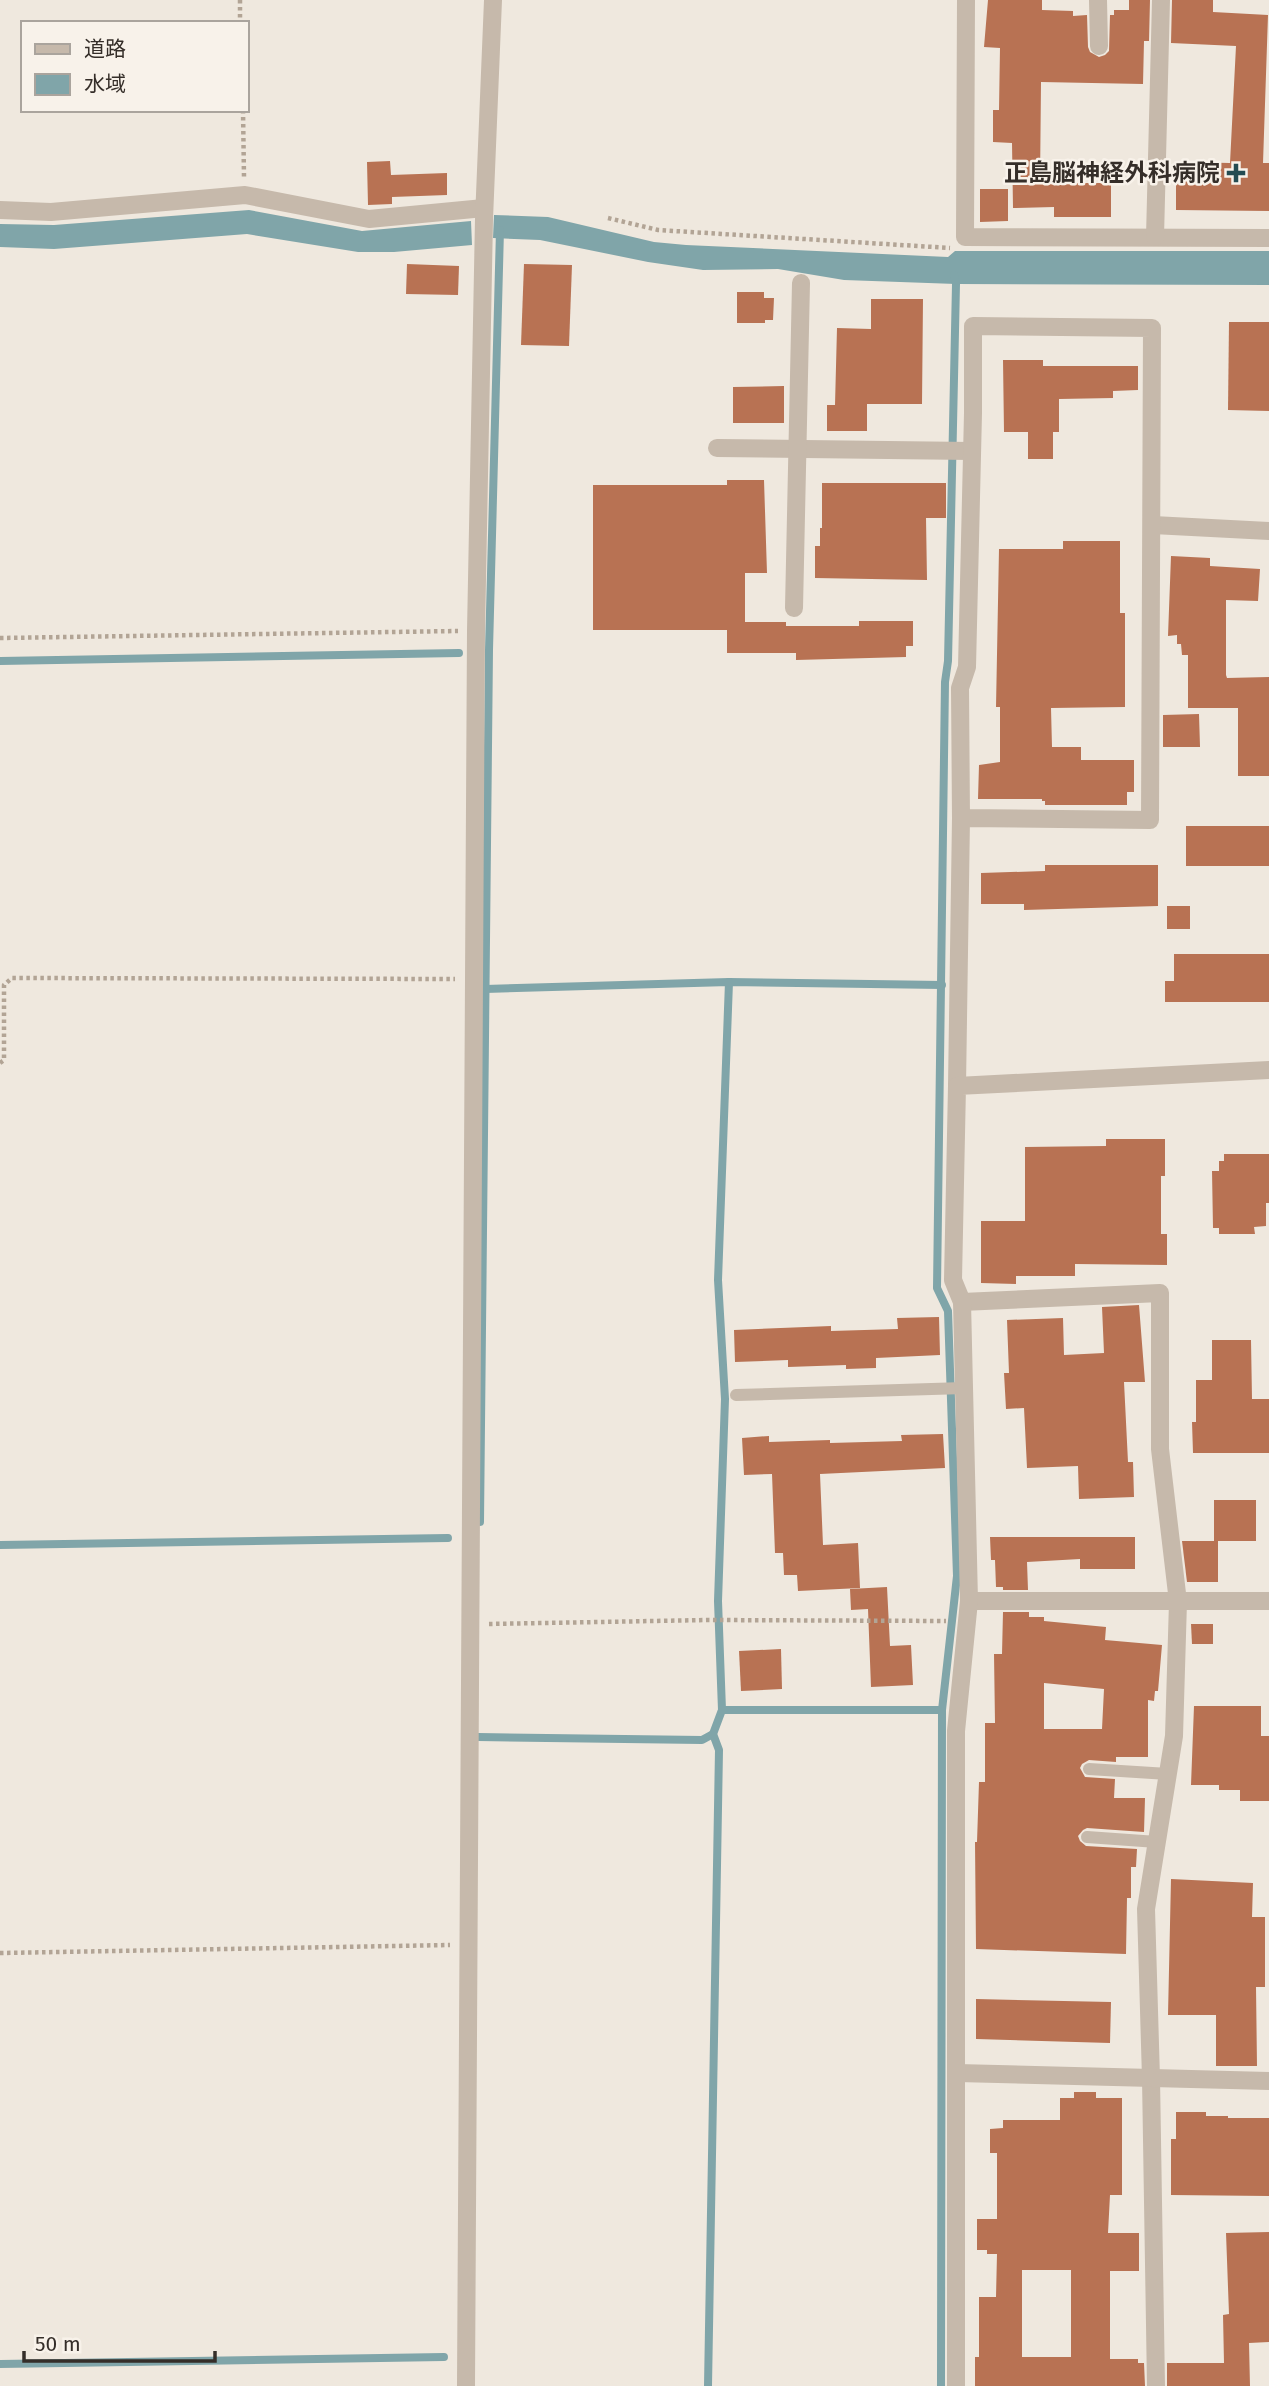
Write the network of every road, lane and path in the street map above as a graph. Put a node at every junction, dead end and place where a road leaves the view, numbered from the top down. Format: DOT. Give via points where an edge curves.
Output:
graph roads {
  1 [pos="240,0"];
  2 [pos="492,0"];
  3 [pos="966,0"];
  4 [pos="1098,0"];
  5 [pos="1161,0"];
  6 [pos="240,21"];
  7 [pos="1098,46"];
  8 [pos="243,112"];
  9 [pos="245,195"];
  10 [pos="0,210"];
  11 [pos="484,213"];
  12 [pos="608,218"];
  13 [pos="965,237"];
  14 [pos="1155,237"];
  15 [pos="1269,238"];
  16 [pos="801,283"];
  17 [pos="717,448"];
  18 [pos="798,449"];
  19 [pos="968,450"];
  20 [pos="1153,525"];
  21 [pos="1269,531"];
  22 [pos="794,608"];
  23 [pos="476,631"];
  24 [pos="0,638"];
  25 [pos="961,818"];
  26 [pos="473,979"];
  27 [pos="0,1063"];
  28 [pos="1269,1070"];
  29 [pos="957,1087"];
  30 [pos="962,1302"];
  31 [pos="961,1388"];
  32 [pos="736,1395"];
  33 [pos="969,1601"];
  34 [pos="1269,1601"];
  35 [pos="1178,1602"];
  36 [pos="939,1622"];
  37 [pos="491,1624"];
  38 [pos="1089,1769"];
  39 [pos="1168,1774"];
  40 [pos="1087,1837"];
  41 [pos="1157,1842"];
  42 [pos="468,1945"];
  43 [pos="0,1953"];
  44 [pos="957,2073"];
  45 [pos="1151,2078"];
  46 [pos="1269,2081"];
  47 [pos="466,2386"];
  48 [pos="956,2386"];
  49 [pos="1156,2386"];
  1 -- 6 [label="path"];
  2 -- 11 [label="street"];
  3 -- 13 [label="street"];
  4 -- 7 [label="street"];
  5 -- 14 [label="street"];
  8 -- 9 [label="path"];
  9 -- 10 [label="street" via="51,212"];
  9 -- 11 [label="street" via="369,219"];
  11 -- 23 [label="street"];
  12 -- 13 [label="path" via="658,230 950,249"];
  13 -- 14 [label="street"];
  14 -- 15 [label="street"];
  16 -- 18 [label="street"];
  17 -- 18 [label="street"];
  18 -- 19 [label="street"];
  18 -- 22 [label="street"];
  19 -- 20 [label="street" via="973,327 1152,328"];
  19 -- 25 [label="street"];
  20 -- 21 [label="street"];
  20 -- 25 [label="street" via="1150,820"];
  23 -- 24 [label="path"];
  23 -- 26 [label="street"];
  25 -- 29 [label="street"];
  26 -- 27 [label="path" via="12,978 4,985 4,1060"];
  26 -- 42 [label="street"];
  28 -- 29 [label="street"];
  29 -- 30 [label="street" via="953,1280"];
  30 -- 31 [label="street"];
  30 -- 35 [label="street" via="1160,1293 1160,1449"];
  31 -- 32 [label="lane"];
  31 -- 33 [label="street"];
  33 -- 35 [label="street"];
  33 -- 44 [label="street" via="956,1731"];
  34 -- 35 [label="street"];
  35 -- 39 [label="street" via="1174,1736"];
  36 -- 37 [label="path"];
  38 -- 39 [label="lane"];
  39 -- 41 [label="street"];
  40 -- 41 [label="lane"];
  41 -- 45 [label="street" via="1146,1909"];
  42 -- 43 [label="path"];
  42 -- 47 [label="street"];
  44 -- 45 [label="street"];
  44 -- 48 [label="street"];
  45 -- 46 [label="street"];
  45 -- 49 [label="street"];
}
